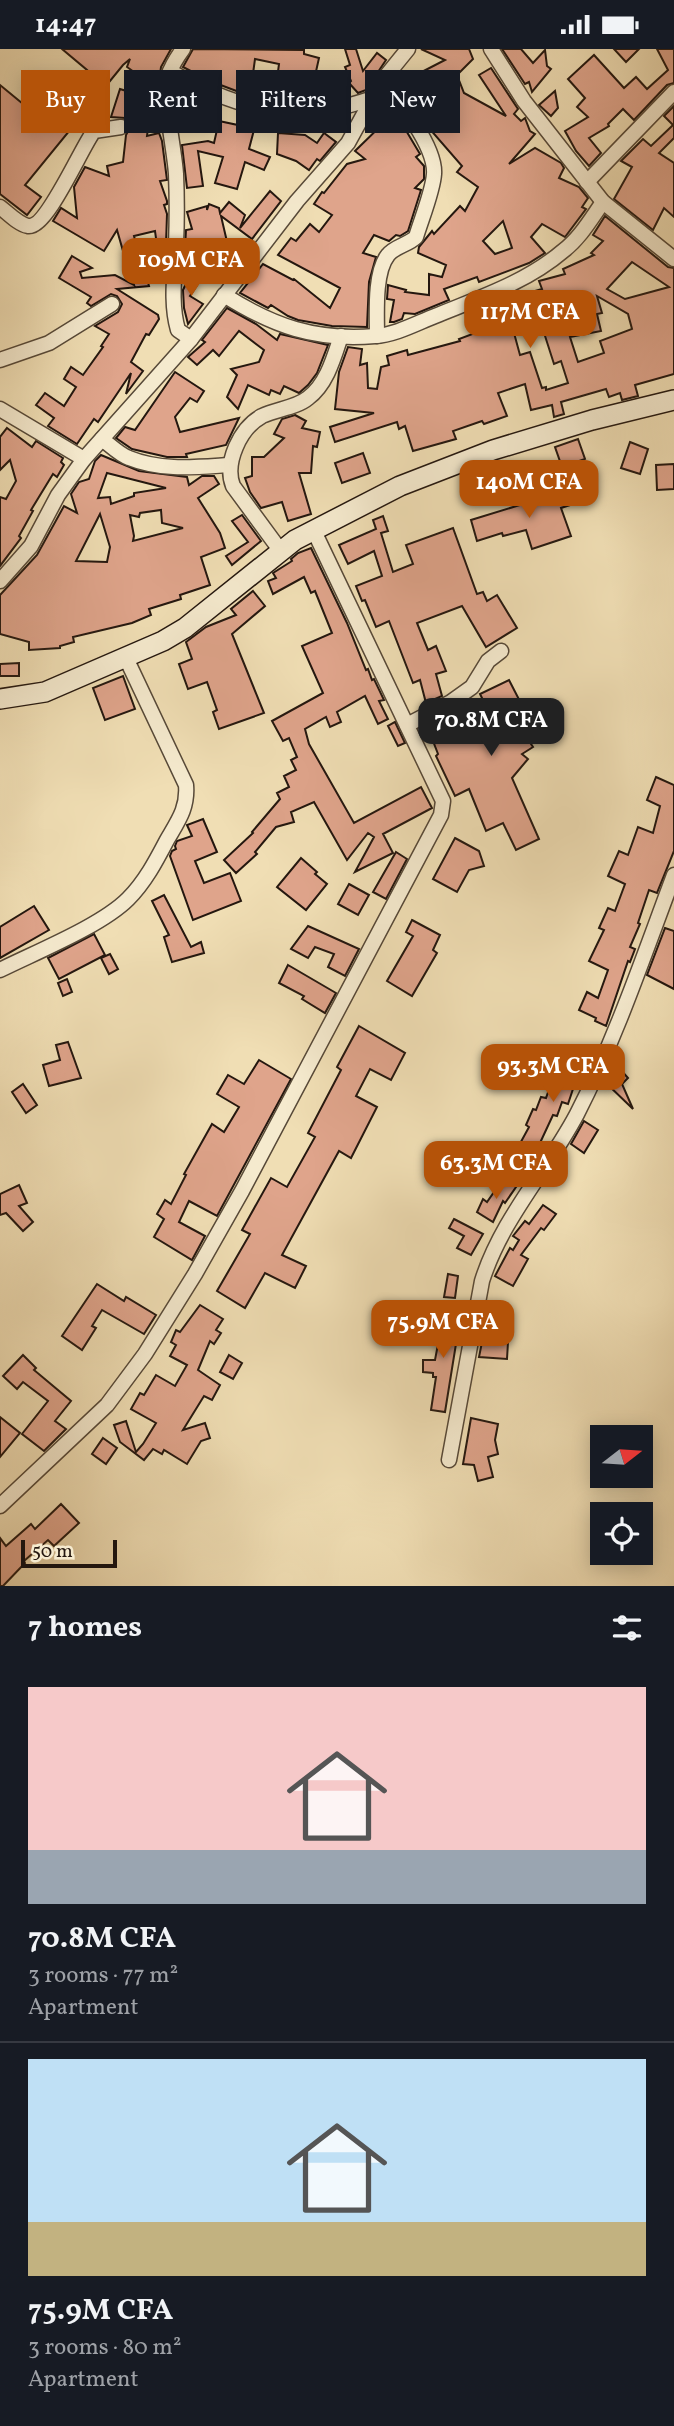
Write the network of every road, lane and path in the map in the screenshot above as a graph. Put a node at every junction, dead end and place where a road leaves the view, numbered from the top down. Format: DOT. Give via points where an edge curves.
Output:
graph roads {
  1 [pos="183,49"];
  2 [pos="408,49"];
  3 [pos="491,49"];
  4 [pos="171,70"];
  5 [pos="391,70"];
  6 [pos="674,92"];
  7 [pos="222,96"];
  8 [pos="365,101"];
  9 [pos="365,110"];
  10 [pos="121,127"];
  11 [pos="171,133"];
  12 [pos="420,133"];
  13 [pos="587,182"];
  14 [pos="603,202"];
  15 [pos="0,207"];
  16 [pos="674,259"];
  17 [pos="224,295"];
  18 [pos="112,304"];
  19 [pos="341,336"];
  20 [pos="377,337"];
  21 [pos="191,339"];
  22 [pos="0,360"];
  23 [pos="674,400"];
  24 [pos="0,409"];
  25 [pos="102,439"];
  26 [pos="84,459"];
  27 [pos="229,465"];
  28 [pos="313,529"];
  29 [pos="280,550"];
  30 [pos="0,581"];
  31 [pos="501,650"];
  32 [pos="126,658"];
  33 [pos="0,699"];
  34 [pos="407,725"];
  35 [pos="674,875"];
  36 [pos="0,970"];
  37 [pos="449,1460"];
  38 [pos="0,1506"];
  1 -- 4 [label="street"];
  2 -- 5 [label="street"];
  3 -- 13 [label="street"];
  6 -- 13 [label="street"];
  7 -- 8 [label="street" via="261,109 291,112 324,111"];
  9 -- 17 [label="street" via="348,143"];
  10 -- 15 [label="street" via="94,131 58,195 34,225 28,226"];
  11 -- 21 [label="street" via="176,183 174,319 178,330"];
  12 -- 20 [label="street" via="435,173 415,237 389,254 384,264 377,291"];
  13 -- 14 [label="street"];
  14 -- 16 [label="street"];
  14 -- 20 [label="street" via="565,251 544,265 490,293"];
  17 -- 19 [label="street" via="281,326"];
  17 -- 21 [label="street"];
  18 -- 22 [label="street" via="49,343"];
  19 -- 20 [label="street"];
  19 -- 27 [label="street" via="327,375 308,399 259,417"];
  21 -- 25 [label="street"];
  23 -- 28 [label="street" via="461,461"];
  24 -- 26 [label="street"];
  25 -- 26 [label="street"];
  25 -- 27 [label="street" via="127,458 150,464 175,468"];
  26 -- 30 [label="street" via="31,546"];
  27 -- 29 [label="street" via="233,487"];
  28 -- 29 [label="street"];
  28 -- 34 [label="street"];
  29 -- 32 [label="street" via="185,628"];
  31 -- 34 [label="street" via="472,687"];
  32 -- 33 [label="street" via="45,692"];
  32 -- 36 [label="street" via="186,785 187,801 144,880 127,901"];
  34 -- 38 [label="street" via="443,801 442,815 400,896 195,1275 145,1354 107,1405"];
  35 -- 37 [label="street" via="577,1114 511,1218 488,1265"];
}
